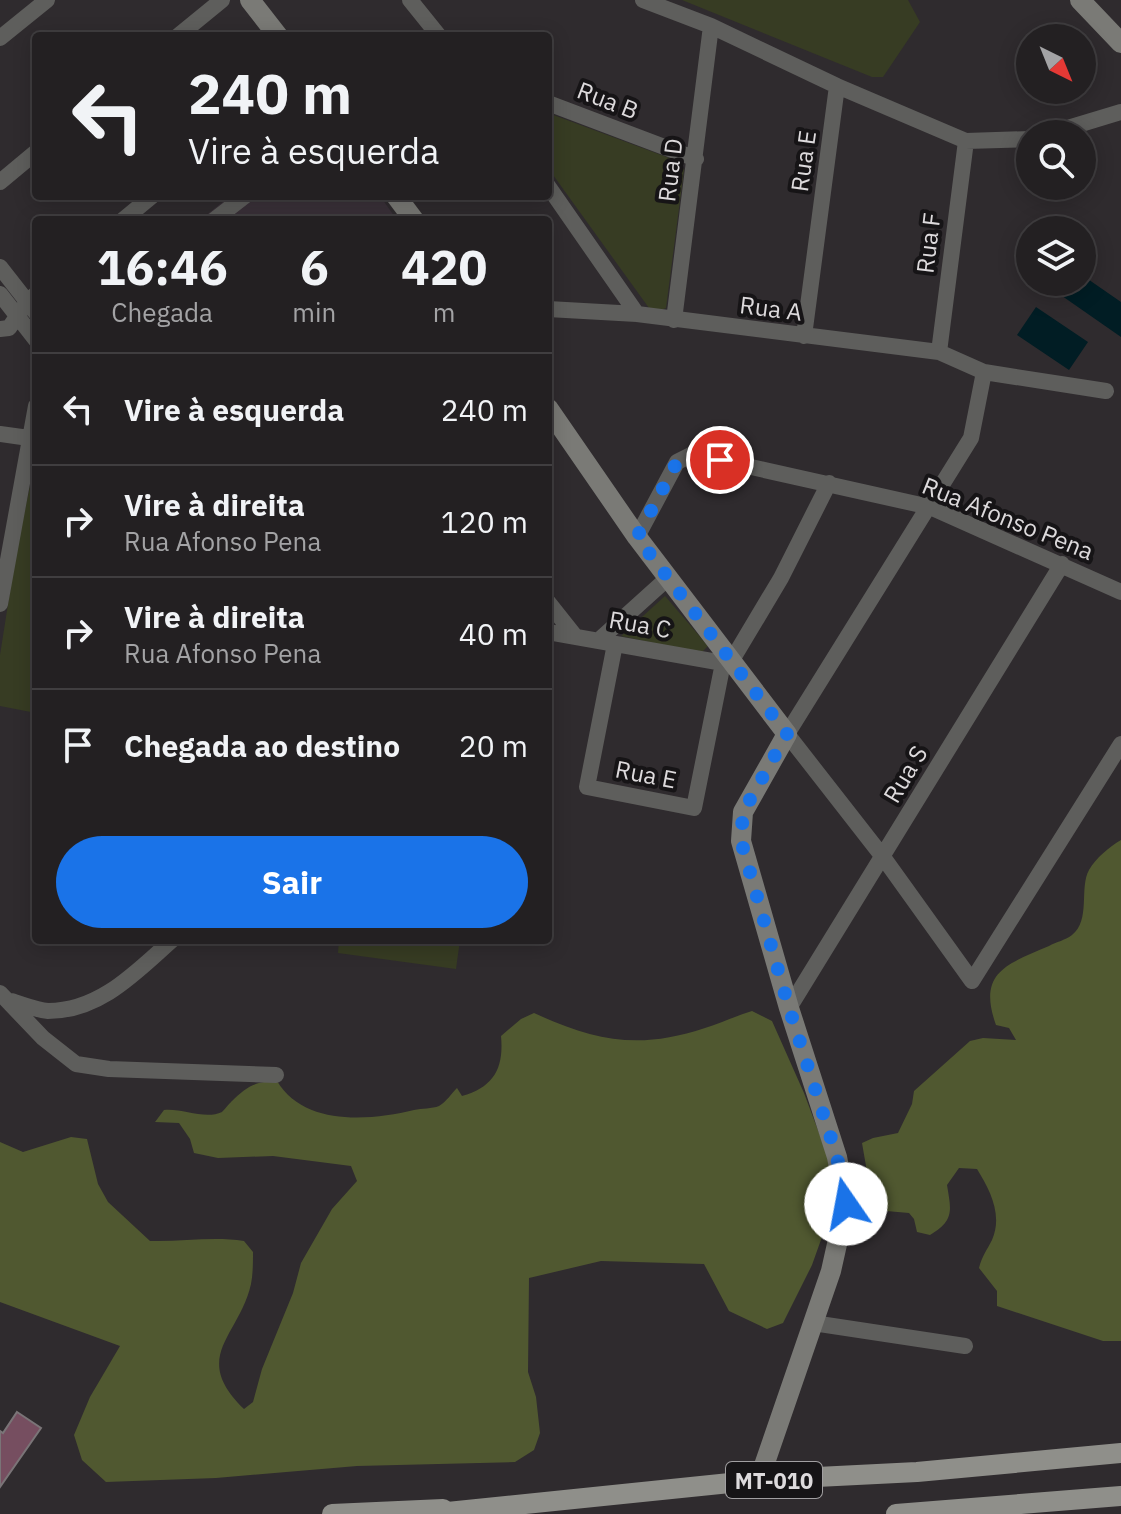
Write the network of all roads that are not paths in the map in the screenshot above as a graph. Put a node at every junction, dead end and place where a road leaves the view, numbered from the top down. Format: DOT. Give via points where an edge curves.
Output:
graph roads {
  1 [pos="47,0"];
  2 [pos="222,0"];
  3 [pos="250,0"];
  4 [pos="410,0"];
  5 [pos="643,0"];
  6 [pos="1080,0"];
  7 [pos="711,26"];
  8 [pos="183,32"];
  9 [pos="275,32"];
  10 [pos="436,32"];
  11 [pos="0,38"];
  12 [pos="1121,43"];
  13 [pos="837,86"];
  14 [pos="552,105"];
  15 [pos="1121,112"];
  16 [pos="1094,120"];
  17 [pos="1016,139"];
  18 [pos="966,141"];
  19 [pos="32,155"];
  20 [pos="696,159"];
  21 [pos="0,182"];
  22 [pos="552,192"];
  23 [pos="147,200"];
  24 [pos="240,200"];
  25 [pos="128,216"];
  26 [pos="219,216"];
  27 [pos="0,267"];
  28 [pos="0,294"];
  29 [pos="29,306"];
  30 [pos="552,309"];
  31 [pos="637,314"];
  32 [pos="674,320"];
  33 [pos="0,329"];
  34 [pos="804,336"];
  35 [pos="939,352"];
  36 [pos="984,372"];
  37 [pos="1106,391"];
  38 [pos="552,414"];
  39 [pos="32,424"];
  40 [pos="0,434"];
  41 [pos="29,438"];
  42 [pos="829,483"];
  43 [pos="930,507"];
  44 [pos="637,537"];
  45 [pos="5,545"];
  46 [pos="1062,564"];
  47 [pos="669,577"];
  48 [pos="1121,592"];
  49 [pos="0,604"];
  50 [pos="552,607"];
  51 [pos="552,633"];
  52 [pos="575,636"];
  53 [pos="606,643"];
  54 [pos="728,662"];
  55 [pos="787,734"];
  56 [pos="1121,744"];
  57 [pos="883,857"];
  58 [pos="168,944"];
  59 [pos="5,997"];
  60 [pos="789,1008"];
  61 [pos="276,1075"];
  62 [pos="813,1323"];
  63 [pos="965,1346"];
  64 [pos="1121,1453"];
  65 [pos="759,1480"];
  66 [pos="1121,1496"];
  67 [pos="471,1508"];
  68 [pos="332,1514"];
  69 [pos="428,1514"];
  70 [pos="896,1514"];
  1 -- 11 [label="street"];
  2 -- 8 [label="street"];
  3 -- 9 [label="street"];
  4 -- 10 [label="street"];
  5 -- 7 [label="street"];
  6 -- 12 [label="street"];
  7 -- 13 [label="street"];
  7 -- 20 [label="street, Rua D"];
  13 -- 18 [label="street"];
  13 -- 34 [label="street, Rua E"];
  14 -- 20 [label="street, Rua B"];
  15 -- 16 [label="street"];
  17 -- 18 [label="street"];
  18 -- 35 [label="street, Rua F"];
  19 -- 21 [label="street"];
  20 -- 32 [label="street, Rua D"];
  22 -- 31 [label="street"];
  23 -- 25 [label="street"];
  24 -- 26 [label="street"];
  27 -- 29 [label="street"];
  28 -- 29 [label="street"];
  29 -- 33 [label="street" via="9,328"];
  30 -- 31 [label="street, Rua A"];
  31 -- 32 [label="street, Rua A"];
  32 -- 34 [label="street, Rua A"];
  34 -- 35 [label="street, Rua A"];
  35 -- 36 [label="street, Rua A"];
  36 -- 37 [label="street, Rua A"];
  36 -- 43 [label="street" via="971,438"];
  38 -- 44 [label="street"];
  39 -- 41 [label="street"];
  40 -- 41 [label="street"];
  41 -- 45 [label="street"];
  42 -- 43 [label="street, Rua Afonso Pena"];
  42 -- 44 [label="street, Rua Afonso Pena" via="693,454 677,462"];
  42 -- 54 [label="street" via="781,578"];
  43 -- 46 [label="street, Rua Afonso Pena"];
  43 -- 55 [label="street"];
  44 -- 47 [label="street"];
  45 -- 49 [label="street"];
  46 -- 48 [label="street, Rua Afonso Pena"];
  46 -- 57 [label="street, Rua S"];
  47 -- 53 [label="street"];
  47 -- 54 [label="street"];
  50 -- 52 [label="street"];
  51 -- 52 [label="street, Rua C"];
  52 -- 53 [label="street, Rua C"];
  53 -- 54 [label="street, Rua C"];
  53 -- 54 [label="street, Rua E" via="587,787 694,808"];
  54 -- 55 [label="street"];
  55 -- 57 [label="street"];
  55 -- 60 [label="street" via="743,812 741,841"];
  56 -- 57 [label="street" via="972,981"];
  57 -- 60 [label="street, Rua S"];
  58 -- 59 [label="street" via="119,988 80,1007 45,1011"];
  59 -- 61 [label="street" via="76,1064"];
  60 -- 62 [label="street" via="837,1157 846,1204"];
  62 -- 63 [label="street"];
  62 -- 65 [label="street"];
  64 -- 65 [label="main road, MT-010"];
  65 -- 67 [label="main road, MT-010"];
  66 -- 70 [label="main road"];
  67 -- 68 [label="main road"];
  67 -- 69 [label="main road, MT-010"];
}
